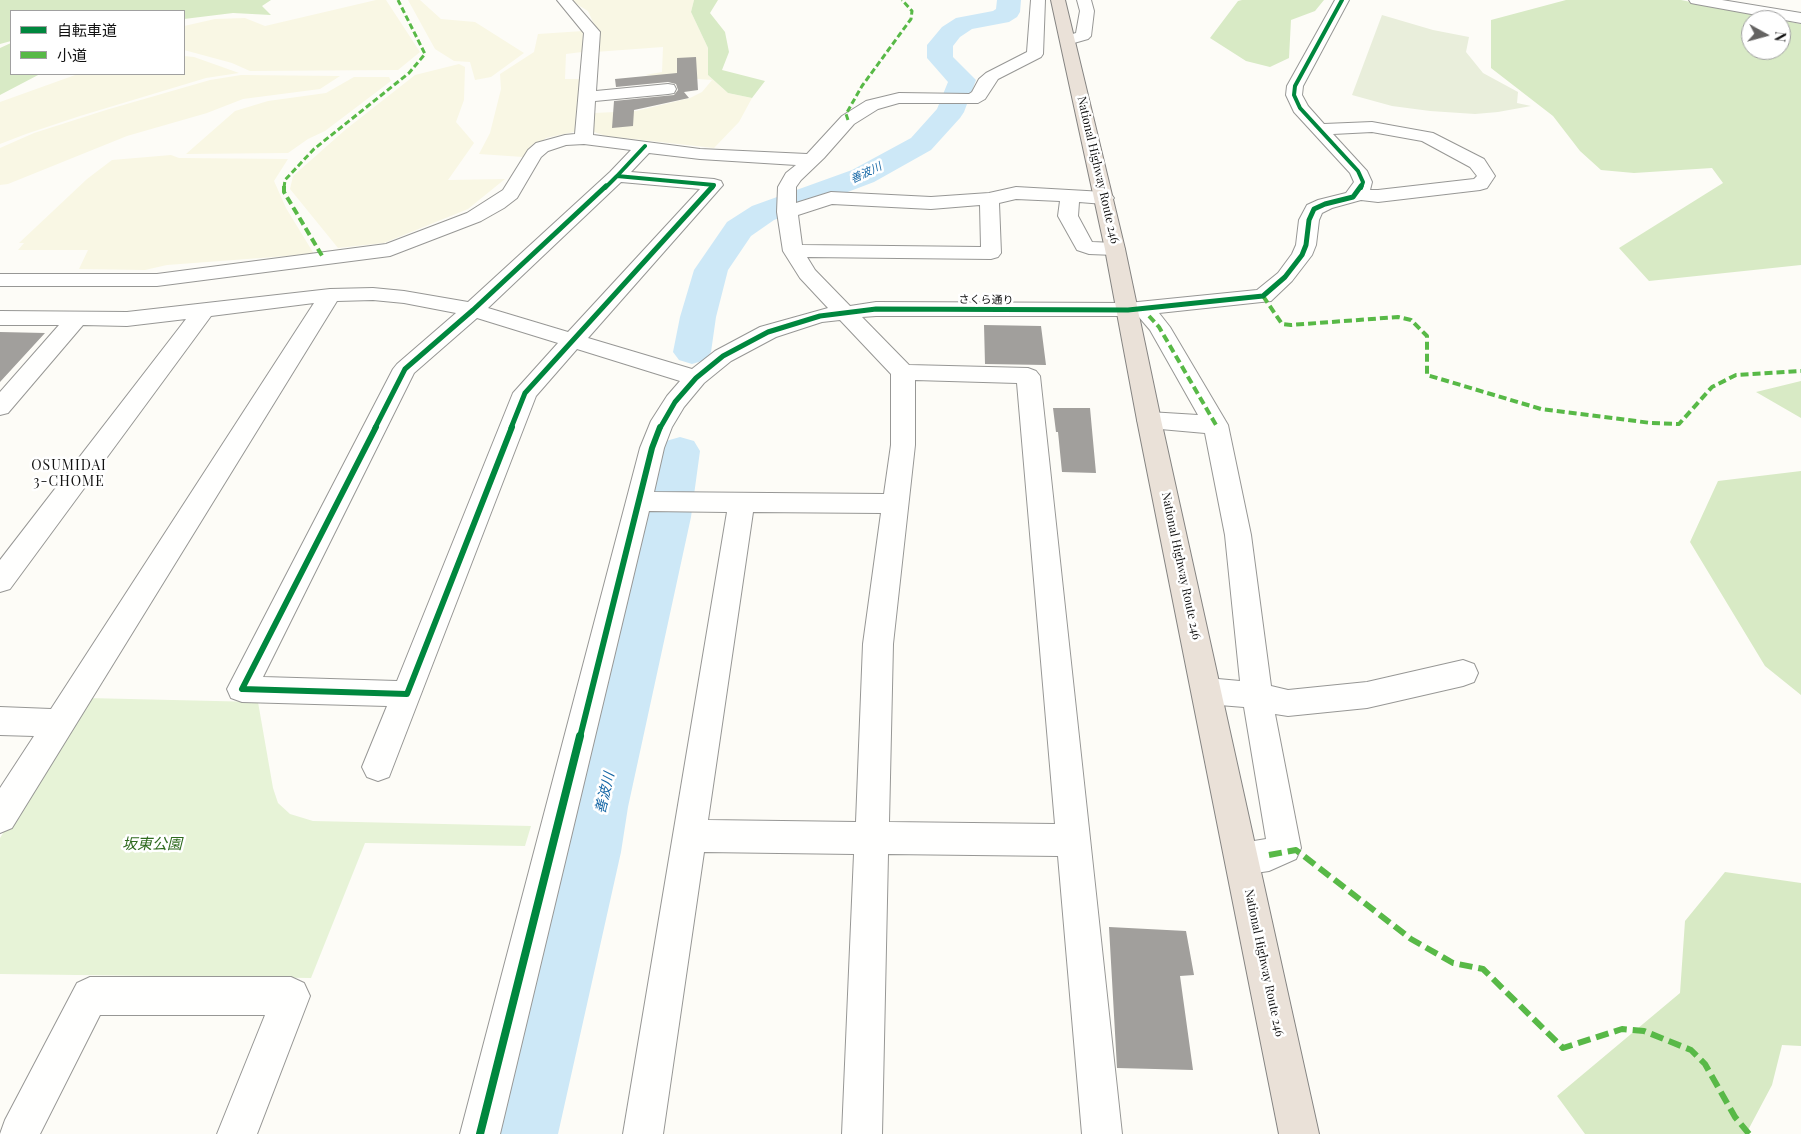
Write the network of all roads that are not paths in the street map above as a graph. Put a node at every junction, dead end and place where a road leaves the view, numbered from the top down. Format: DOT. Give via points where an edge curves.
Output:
graph roads {
  1 [pos="564,0"];
  2 [pos="1038,0"];
  3 [pos="1058,0"];
  4 [pos="1084,0"];
  5 [pos="1342,0"];
  6 [pos="1696,0"];
  7 [pos="1801,18"];
  8 [pos="1068,40"];
  9 [pos="668,89"];
  10 [pos="588,97"];
  11 [pos="1319,129"];
  12 [pos="584,139"];
  13 [pos="645,146"];
  14 [pos="810,160"];
  15 [pos="617,176"];
  16 [pos="1356,194"];
  17 [pos="1070,196"];
  18 [pos="1104,198"];
  19 [pos="989,200"];
  20 [pos="787,206"];
  21 [pos="1116,250"];
  22 [pos="793,251"];
  23 [pos="0,280"];
  24 [pos="330,295"];
  25 [pos="473,310"];
  26 [pos="204,311"];
  27 [pos="845,312"];
  28 [pos="1138,313"];
  29 [pos="0,318"];
  30 [pos="77,319"];
  31 [pos="574,340"];
  32 [pos="903,372"];
  33 [pos="696,378"];
  34 [pos="0,407"];
  35 [pos="1149,420"];
  36 [pos="1216,425"];
  37 [pos="639,501"];
  38 [pos="741,503"];
  39 [pos="897,504"];
  40 [pos="0,581"];
  41 [pos="1463,673"];
  42 [pos="1207,691"];
  43 [pos="407,694"];
  44 [pos="1257,697"];
  45 [pos="0,721"];
  46 [pos="60,723"];
  47 [pos="378,767"];
  48 [pos="0,817"];
  49 [pos="690,836"];
  50 [pos="873,837"];
  51 [pos="1073,840"];
  52 [pos="1242,859"];
  53 [pos="19,1134"];
  54 [pos="237,1134"];
  55 [pos="480,1134"];
  56 [pos="643,1134"];
  57 [pos="862,1134"];
  58 [pos="1102,1134"];
  59 [pos="1298,1134"];
  1 -- 10 [label="street" via="592,32"];
  2 -- 14 [label="street" via="1035,54 992,76 976,98 899,98 872,105 848,120"];
  3 -- 8 [label="highway, National Highway Route 246"];
  4 -- 8 [label="street" via="1087,11 1083,36"];
  5 -- 11 [label="street" via="1295,86 1294,95 1300,108"];
  6 -- 7 [label="street"];
  8 -- 18 [label="highway, National Highway Route 246"];
  9 -- 10 [label="street"];
  10 -- 12 [label="street"];
  11 -- 16 [label="street" via="1358,171 1363,182"];
  11 -- 16 [label="street" via="1372,127 1427,137 1477,163 1486,176 1480,184 1378,196"];
  12 -- 13 [label="street"];
  12 -- 23 [label="street" via="565,140 542,147 534,154 510,194 498,204 474,217 390,250 157,280"];
  13 -- 14 [label="street" via="700,154"];
  13 -- 15 [label="street"];
  14 -- 20 [label="street" via="787,188"];
  15 -- 25 [label="street"];
  15 -- 31 [label="street" via="714,185"];
  16 -- 28 [label="street, さくら通り" via="1314,209 1302,255 1285,278 1263,296"];
  17 -- 18 [label="street"];
  17 -- 19 [label="street" via="1016,193"];
  17 -- 21 [label="street" via="1068,216 1084,246"];
  18 -- 21 [label="highway, National Highway Route 246"];
  19 -- 20 [label="street" via="931,203 831,198"];
  19 -- 22 [label="street" via="990,253"];
  20 -- 22 [label="street"];
  21 -- 28 [label="highway, National Highway Route 246"];
  22 -- 27 [label="street" via="807,274"];
  24 -- 25 [label="street" via="404,297"];
  24 -- 26 [label="street"];
  24 -- 46 [label="street"];
  25 -- 31 [label="street"];
  25 -- 43 [label="street" via="406,369 242,689"];
  26 -- 30 [label="street" via="127,319"];
  26 -- 40 [label="street"];
  27 -- 28 [label="street, さくら通り" via="876,309"];
  27 -- 32 [label="street"];
  27 -- 33 [label="street, さくら通り" via="808,319 768,332 723,356"];
  28 -- 35 [label="highway, National Highway Route 246"];
  28 -- 36 [label="street" via="1159,327"];
  29 -- 30 [label="street"];
  30 -- 34 [label="street"];
  31 -- 33 [label="street"];
  31 -- 43 [label="street" via="525,393"];
  32 -- 39 [label="street" via="903,445"];
  32 -- 51 [label="street" via="1028,376"];
  33 -- 37 [label="street, さくら通り" via="675,402 660,427"];
  35 -- 36 [label="street"];
  35 -- 42 [label="highway, National Highway Route 246"];
  36 -- 44 [label="street" via="1238,535"];
  37 -- 38 [label="street"];
  37 -- 55 [label="street, さくら通り"];
  38 -- 39 [label="street"];
  38 -- 49 [label="street"];
  39 -- 50 [label="street" via="878,644"];
  41 -- 44 [label="street" via="1367,695 1288,703"];
  42 -- 44 [label="street"];
  42 -- 52 [label="highway, National Highway Route 246"];
  43 -- 47 [label="street"];
  44 -- 52 [label="street" via="1284,848 1269,855"];
  45 -- 46 [label="street"];
  46 -- 48 [label="street"];
  49 -- 50 [label="street"];
  49 -- 56 [label="street"];
  50 -- 51 [label="street"];
  50 -- 57 [label="street"];
  51 -- 58 [label="street"];
  52 -- 59 [label="highway, National Highway Route 246"];
  53 -- 54 [label="street" via="90,996 291,996"];
}
